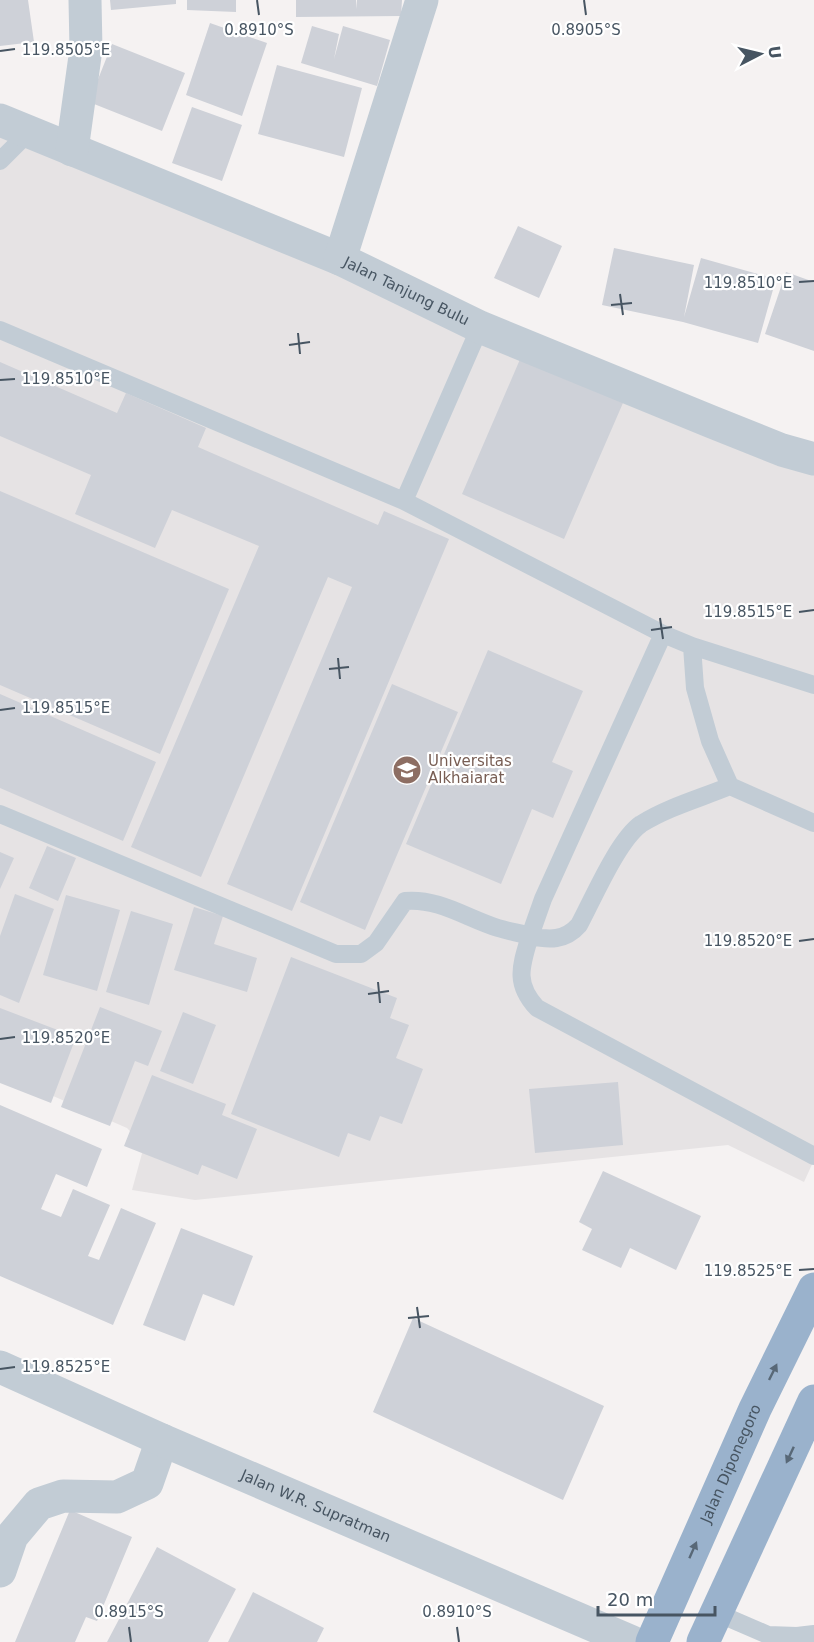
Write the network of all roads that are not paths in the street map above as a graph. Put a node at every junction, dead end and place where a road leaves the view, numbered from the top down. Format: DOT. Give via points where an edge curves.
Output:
graph roads {
  1 [pos="85,0"];
  2 [pos="422,0"];
  3 [pos="14,126"];
  4 [pos="72,150"];
  5 [pos="0,161"];
  6 [pos="340,259"];
  7 [pos="480,327"];
  8 [pos="0,330"];
  9 [pos="814,459"];
  10 [pos="404,501"];
  11 [pos="663,634"];
  12 [pos="692,646"];
  13 [pos="814,685"];
  14 [pos="730,786"];
  15 [pos="0,814"];
  16 [pos="814,824"];
  17 [pos="530,936"];
  18 [pos="814,1156"];
  19 [pos="814,1289"];
  20 [pos="0,1366"];
  21 [pos="814,1401"];
  22 [pos="162,1440"];
  23 [pos="0,1571"];
  24 [pos="717,1612"];
  25 [pos="814,1634"];
  26 [pos="632,1642"];
  27 [pos="652,1642"];
  28 [pos="703,1642"];
  1 -- 4 [label="street" via="86,49"];
  2 -- 6 [label="street"];
  3 -- 4 [label="street, Jalan Tanjung Bulu"];
  3 -- 5 [label="lane"];
  4 -- 6 [label="street, Jalan Tanjung Bulu"];
  6 -- 7 [label="street, Jalan Tanjung Bulu"];
  7 -- 9 [label="street, Jalan Tanjung Bulu" via="782,450"];
  7 -- 10 [label="lane"];
  8 -- 10 [label="lane"];
  10 -- 11 [label="lane"];
  11 -- 12 [label="lane"];
  11 -- 17 [label="lane" via="543,899"];
  12 -- 13 [label="lane"];
  12 -- 14 [label="lane" via="695,688 710,741"];
  14 -- 16 [label="lane"];
  14 -- 17 [label="lane" via="640,825 616,854 579,925 571,933 548,940"];
  15 -- 17 [label="lane" via="336,954 361,954 376,943 405,901 420,899"];
  17 -- 18 [label="lane" via="520,967 521,982 526,996 537,1008"];
  27 -- 19 [label="highway, Jalan Diponegoro, one-way" via="754,1409"];
  20 -- 22 [label="street, Jalan W.R. Supratman"];
  21 -- 24 [label="highway, one-way"];
  22 -- 23 [label="street" via="147,1483 117,1497 63,1496 39,1504 12,1536"];
  22 -- 26 [label="street, Jalan W.R. Supratman"];
  24 -- 25 [label="lane" via="768,1635"];
  24 -- 28 [label="highway"];
}
